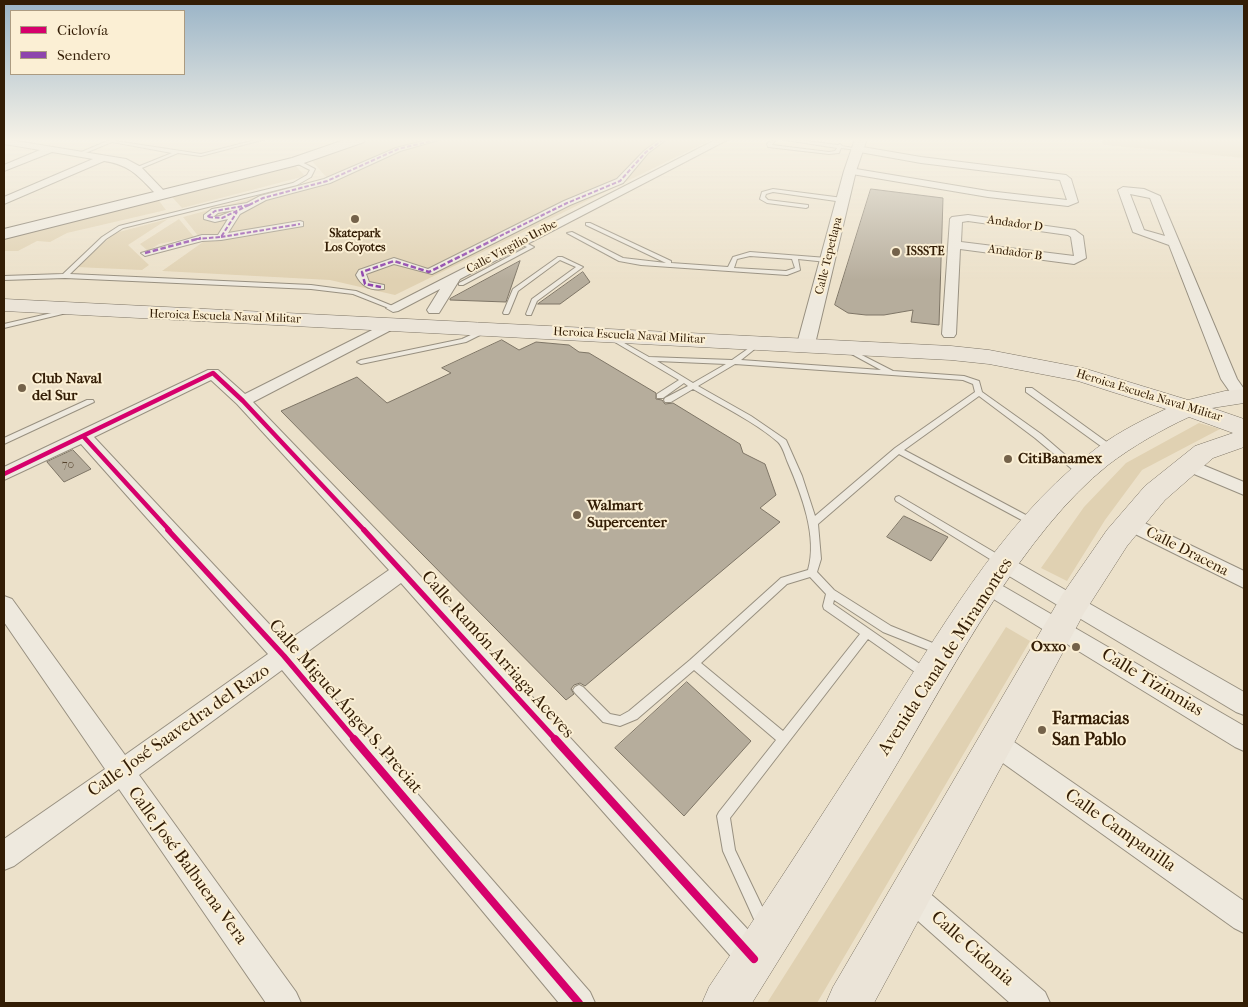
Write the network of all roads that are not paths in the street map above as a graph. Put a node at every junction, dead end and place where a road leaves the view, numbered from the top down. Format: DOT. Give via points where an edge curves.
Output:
graph roads {
  1 [pos="38,186"];
  2 [pos="154,186"];
  3 [pos="191,186"];
  4 [pos="288,186"];
  5 [pos="308,186"];
  6 [pos="606,186"];
  7 [pos="631,186"];
  8 [pos="846,186"];
  9 [pos="1031,186"];
  10 [pos="1031,186"];
  11 [pos="1043,186"];
  12 [pos="1068,186"];
  13 [pos="1040,187"];
  14 [pos="161,193"];
  15 [pos="843,200"];
  16 [pos="4,201"];
  17 [pos="127,201"];
  18 [pos="249,204"];
  19 [pos="806,206"];
  20 [pos="237,212"];
  21 [pos="300,224"];
  22 [pos="588,224"];
  23 [pos="4,228"];
  24 [pos="570,233"];
  25 [pos="4,234"];
  26 [pos="221,237"];
  27 [pos="1174,243"];
  28 [pos="955,245"];
  29 [pos="145,254"];
  30 [pos="795,258"];
  31 [pos="827,260"];
  32 [pos="1074,260"];
  33 [pos="674,265"];
  34 [pos="730,270"];
  35 [pos="66,276"];
  36 [pos="4,278"];
  37 [pos="461,279"];
  38 [pos="4,288"];
  39 [pos="381,288"];
  40 [pos="155,296"];
  41 [pos="4,305"];
  42 [pos="77,310"];
  43 [pos="434,310"];
  44 [pos="137,313"];
  45 [pos="506,313"];
  46 [pos="529,314"];
  47 [pos="393,316"];
  48 [pos="4,326"];
  49 [pos="488,329"];
  50 [pos="860,329"];
  51 [pos="810,331"];
  52 [pos="762,333"];
  53 [pos="949,334"];
  54 [pos="605,335"];
  55 [pos="841,346"];
  56 [pos="649,359"];
  57 [pos="360,362"];
  58 [pos="734,362"];
  59 [pos="893,374"];
  60 [pos="684,380"];
  61 [pos="693,386"];
  62 [pos="1029,390"];
  63 [pos="979,393"];
  64 [pos="660,396"];
  65 [pos="668,400"];
  66 [pos="243,401"];
  67 [pos="90,402"];
  68 [pos="1226,402"];
  69 [pos="1244,429"];
  70 [pos="83,436"];
  71 [pos="1244,438"];
  72 [pos="4,441"];
  73 [pos="898,450"];
  74 [pos="1112,450"];
  75 [pos="1188,465"];
  76 [pos="1083,473"];
  77 [pos="4,474"];
  78 [pos="1244,489"];
  79 [pos="898,499"];
  80 [pos="813,522"];
  81 [pos="1130,523"];
  82 [pos="1037,524"];
  83 [pos="403,571"];
  84 [pos="812,573"];
  85 [pos="998,575"];
  86 [pos="1244,580"];
  87 [pos="831,593"];
  88 [pos="4,605"];
  89 [pos="1066,616"];
  90 [pos="867,633"];
  91 [pos="284,656"];
  92 [pos="694,664"];
  93 [pos="938,665"];
  94 [pos="579,690"];
  95 [pos="1244,704"];
  96 [pos="784,739"];
  97 [pos="1244,739"];
  98 [pos="995,743"];
  99 [pos="120,772"];
  100 [pos="4,856"];
  101 [pos="910,895"];
  102 [pos="1244,918"];
  103 [pos="762,948"];
  104 [pos="285,1003"];
  105 [pos="579,1003"];
  106 [pos="725,1003"];
  107 [pos="849,1003"];
  108 [pos="1034,1003"];
  1 -- 16 [label="street"];
  2 -- 14 [label="street"];
  3 -- 14 [label="main road"];
  4 -- 35 [label="lane" via="121,227 104,238"];
  5 -- 18 [label="street"];
  6 -- 39 [label="street" via="429,272 394,261 362,272 365,284"];
  7 -- 37 [label="street, Calle Virgilio Uribe" via="520,242"];
  8 -- 15 [label="street, Calle Tepetlapa"];
  9 -- 13 [label="street"];
  10 -- 13 [label="street"];
  11 -- 13 [label="street"];
  12 -- 13 [label="street" via="1073,202"];
  14 -- 17 [label="main road"];
  15 -- 19 [label="lane" via="772,190 764,193 762,198 767,202"];
  15 -- 31 [label="street, Calle Tepetlapa"];
  17 -- 23 [label="main road"];
  17 -- 25 [label="main road"];
  18 -- 20 [label="street"];
  18 -- 20 [label="street" via="215,211 207,217 222,219"];
  20 -- 26 [label="street"];
  21 -- 26 [label="street"];
  22 -- 33 [label="lane"];
  24 -- 33 [label="lane" via="621,260"];
  26 -- 29 [label="street" via="202,238"];
  27 -- 68 [label="street" via="1229,379"];
  28 -- 32 [label="street, Andador B"];
  28 -- 32 [label="street, Andador D" via="956,219 959,217 1071,232 1078,236 1080,258"];
  28 -- 53 [label="street"];
  30 -- 31 [label="lane"];
  30 -- 34 [label="lane" via="741,255 735,258"];
  30 -- 34 [label="lane" via="798,269 795,272"];
  31 -- 51 [label="street, Calle Tepetlapa"];
  33 -- 34 [label="lane"];
  35 -- 36 [label="lane"];
  35 -- 47 [label="lane" via="311,287 354,292"];
  37 -- 43 [label="street, Calle Virgilio Uribe" via="446,288"];
  37 -- 47 [label="street, Calle Virgilio Uribe"];
  38 -- 40 [label="main road, Heroica Escuela Naval Militar"];
  40 -- 44 [label="main road"];
  40 -- 47 [label="main road, Heroica Escuela Naval Militar"];
  41 -- 42 [label="main road, Heroica Escuela Naval Militar"];
  42 -- 44 [label="main road, Heroica Escuela Naval Militar"];
  42 -- 48 [label="lane"];
  43 -- 45 [label="main road, Heroica Escuela Naval Militar"];
  43 -- 47 [label="main road, Heroica Escuela Naval Militar"];
  44 -- 47 [label="main road, Heroica Escuela Naval Militar"];
  45 -- 46 [label="main road, Heroica Escuela Naval Militar"];
  45 -- 46 [label="lane" via="515,290 560,258 580,267 534,300"];
  46 -- 52 [label="main road, Heroica Escuela Naval Militar"];
  47 -- 49 [label="main road, Heroica Escuela Naval Militar"];
  47 -- 66 [label="street"];
  49 -- 54 [label="main road, Heroica Escuela Naval Militar"];
  49 -- 57 [label="lane" via="464,341"];
  50 -- 53 [label="main road, Heroica Escuela Naval Militar"];
  51 -- 52 [label="main road, Heroica Escuela Naval Militar"];
  51 -- 55 [label="main road, Heroica Escuela Naval Militar"];
  52 -- 54 [label="main road, Heroica Escuela Naval Militar"];
  52 -- 58 [label="lane"];
  53 -- 68 [label="main road, Heroica Escuela Naval Militar" via="1098,361"];
  54 -- 56 [label="lane"];
  55 -- 59 [label="lane"];
  55 -- 68 [label="main road, Heroica Escuela Naval Militar" via="989,357"];
  56 -- 58 [label="lane"];
  56 -- 60 [label="lane"];
  58 -- 59 [label="lane"];
  58 -- 61 [label="lane"];
  59 -- 63 [label="lane" via="964,378 976,383"];
  60 -- 61 [label="lane"];
  60 -- 64 [label="lane"];
  61 -- 65 [label="lane"];
  61 -- 80 [label="lane" via="783,442"];
  62 -- 74 [label="lane"];
  63 -- 73 [label="lane"];
  63 -- 76 [label="lane"];
  66 -- 70 [label="street, Calle Ramón Arriaga Aceves" via="213,373"];
  66 -- 83 [label="street, Calle Ramón Arriaga Aceves"];
  67 -- 72 [label="lane"];
  68 -- 69 [label="main road, Heroica Escuela Naval Militar" via="1228,421"];
  68 -- 74 [label="main road, Avenida Canal de Miramontes"];
  70 -- 77 [label="street"];
  70 -- 91 [label="street, Calle Miguel Ángel S. Preciat"];
  71 -- 75 [label="main road" via="1204,452"];
  73 -- 80 [label="lane"];
  73 -- 82 [label="lane"];
  74 -- 76 [label="main road, Avenida Canal de Miramontes"];
  75 -- 78 [label="street"];
  75 -- 81 [label="main road" via="1155,493"];
  76 -- 82 [label="main road, Avenida Canal de Miramontes"];
  79 -- 85 [label="lane"];
  80 -- 84 [label="lane" via="816,559"];
  81 -- 86 [label="street, Calle Dracena"];
  81 -- 89 [label="main road" via="1097,566"];
  82 -- 85 [label="main road, Avenida Canal de Miramontes"];
  83 -- 91 [label="street, Calle José Saavedra del Razo"];
  83 -- 103 [label="street, Calle Ramón Arriaga Aceves"];
  84 -- 87 [label="lane"];
  84 -- 92 [label="lane" via="784,581"];
  85 -- 89 [label="street"];
  85 -- 93 [label="main road, Avenida Canal de Miramontes"];
  87 -- 90 [label="lane" via="828,606"];
  87 -- 93 [label="lane"];
  88 -- 99 [label="street, Calle José Balbuena Vera"];
  89 -- 95 [label="street, Calle Tizinnias"];
  89 -- 97 [label="street, Calle Tizinnias"];
  89 -- 98 [label="main road"];
  90 -- 93 [label="lane"];
  90 -- 96 [label="lane"];
  91 -- 99 [label="street, Calle José Saavedra del Razo"];
  91 -- 105 [label="street, Calle Miguel Ángel S. Preciat"];
  92 -- 94 [label="lane" via="633,715 620,720 607,718"];
  92 -- 96 [label="lane"];
  93 -- 103 [label="main road, Avenida Canal de Miramontes"];
  96 -- 103 [label="lane" via="723,816 729,851"];
  98 -- 101 [label="main road"];
  98 -- 102 [label="street, Calle Campanilla"];
  99 -- 100 [label="street, Calle José Saavedra del Razo"];
  99 -- 104 [label="street, Calle José Balbuena Vera"];
  101 -- 107 [label="main road"];
  101 -- 108 [label="street, Calle Cidonia"];
  103 -- 106 [label="main road, Avenida Canal de Miramontes"];
}
